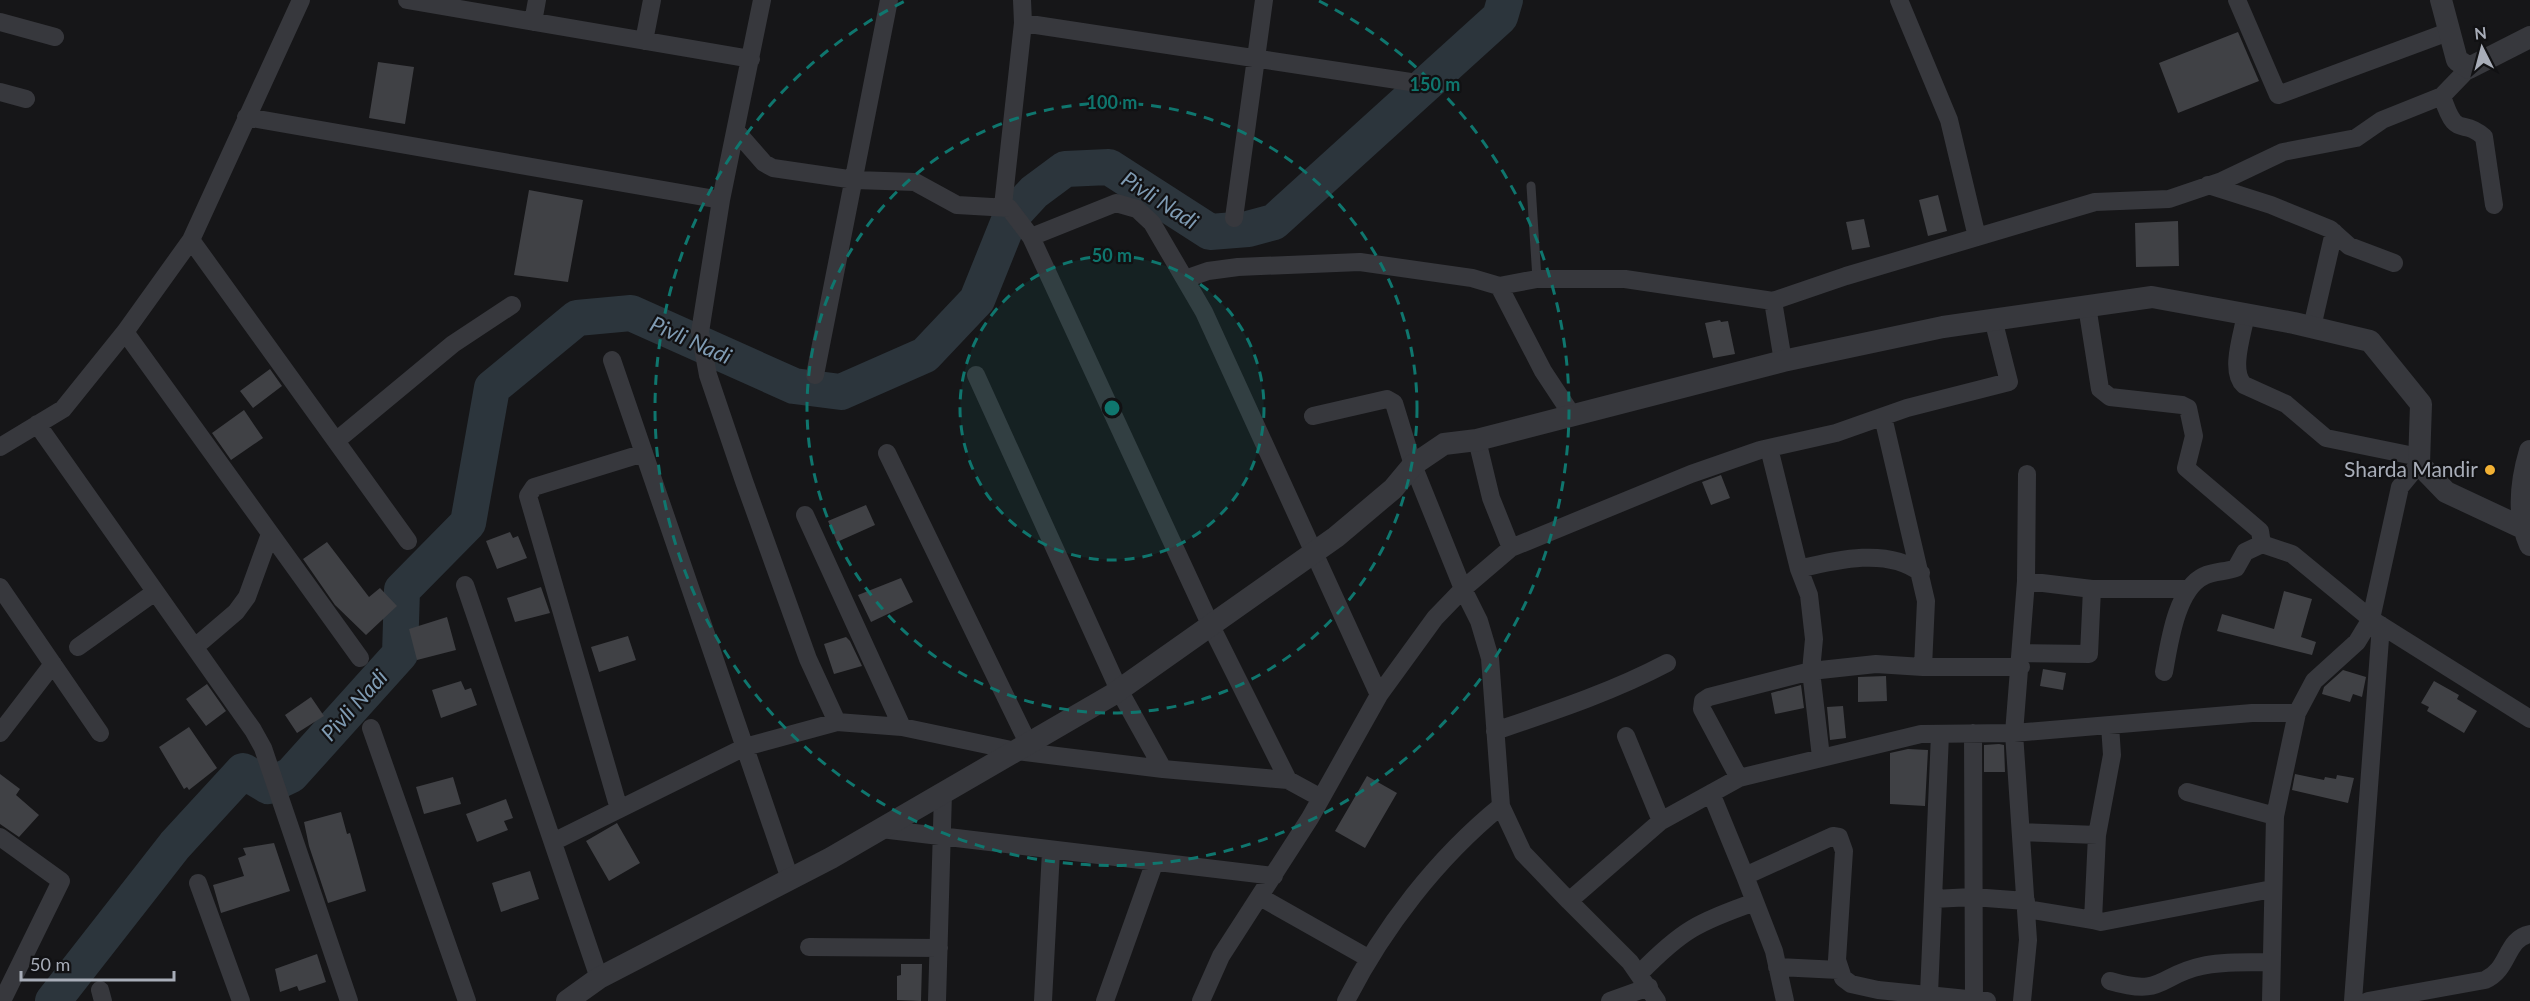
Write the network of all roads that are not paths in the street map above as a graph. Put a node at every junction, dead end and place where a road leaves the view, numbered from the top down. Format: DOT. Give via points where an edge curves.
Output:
graph roads {
  1 [pos="300,0"];
  2 [pos="537,0"];
  3 [pos="652,0"];
  4 [pos="762,0"];
  5 [pos="889,0"];
  6 [pos="1022,0"];
  7 [pos="1264,0"];
  8 [pos="1899,0"];
  9 [pos="2236,0"];
  10 [pos="2441,0"];
  11 [pos="420,1"];
  12 [pos="0,22"];
  13 [pos="533,22"];
  14 [pos="1023,23"];
  15 [pos="2448,32"];
  16 [pos="2530,36"];
  17 [pos="55,37"];
  18 [pos="644,41"];
  19 [pos="751,59"];
  20 [pos="1255,59"];
  21 [pos="2469,68"];
  22 [pos="1417,83"];
  23 [pos="0,92"];
  24 [pos="2442,96"];
  25 [pos="26,99"];
  26 [pos="246,117"];
  27 [pos="736,131"];
  28 [pos="855,180"];
  29 [pos="2208,185"];
  30 [pos="1531,186"];
  31 [pos="721,200"];
  32 [pos="2494,205"];
  33 [pos="1008,209"];
  34 [pos="1234,218"];
  35 [pos="2334,232"];
  36 [pos="1029,233"];
  37 [pos="1977,237"];
  38 [pos="191,240"];
  39 [pos="2394,263"];
  40 [pos="1185,279"];
  41 [pos="1537,279"];
  42 [pos="1500,286"];
  43 [pos="1773,301"];
  44 [pos="512,304"];
  45 [pos="2087,306"];
  46 [pos="2246,314"];
  47 [pos="1993,319"];
  48 [pos="2312,327"];
  49 [pos="125,332"];
  50 [pos="612,360"];
  51 [pos="1783,361"];
  52 [pos="814,375"];
  53 [pos="976,375"];
  54 [pos="1572,415"];
  55 [pos="1313,416"];
  56 [pos="1883,417"];
  57 [pos="37,424"];
  58 [pos="1477,440"];
  59 [pos="336,441"];
  60 [pos="0,447"];
  61 [pos="1769,448"];
  62 [pos="2530,451"];
  63 [pos="644,453"];
  64 [pos="887,453"];
  65 [pos="2419,461"];
  66 [pos="1413,465"];
  67 [pos="2027,474"];
  68 [pos="805,515"];
  69 [pos="270,534"];
  70 [pos="2526,536"];
  71 [pos="408,541"];
  72 [pos="2262,544"];
  73 [pos="1511,548"];
  74 [pos="1312,552"];
  75 [pos="1798,569"];
  76 [pos="1921,573"];
  77 [pos="2026,581"];
  78 [pos="465,585"];
  79 [pos="0,587"];
  80 [pos="1462,589"];
  81 [pos="2092,589"];
  82 [pos="2189,589"];
  83 [pos="155,592"];
  84 [pos="2376,622"];
  85 [pos="1210,624"];
  86 [pos="78,647"];
  87 [pos="195,647"];
  88 [pos="360,658"];
  89 [pos="2021,660"];
  90 [pos="1667,663"];
  91 [pos="53,664"];
  92 [pos="1923,668"];
  93 [pos="1811,671"];
  94 [pos="2164,672"];
  95 [pos="1119,690"];
  96 [pos="1379,695"];
  97 [pos="2297,713"];
  98 [pos="2530,719"];
  99 [pos="837,722"];
  100 [pos="2110,725"];
  101 [pos="902,727"];
  102 [pos="371,728"];
  103 [pos="1495,731"];
  104 [pos="2014,732"];
  105 [pos="0,733"];
  106 [pos="100,734"];
  107 [pos="1940,734"];
  108 [pos="1973,734"];
  109 [pos="1626,736"];
  110 [pos="745,747"];
  111 [pos="1023,748"];
  112 [pos="1821,757"];
  113 [pos="1163,769"];
  114 [pos="1739,778"];
  115 [pos="1288,780"];
  116 [pos="2187,792"];
  117 [pos="943,793"];
  118 [pos="1711,793"];
  119 [pos="1321,798"];
  120 [pos="1501,806"];
  121 [pos="620,809"];
  122 [pos="2275,816"];
  123 [pos="1661,820"];
  124 [pos="881,829"];
  125 [pos="2021,832"];
  126 [pos="2097,835"];
  127 [pos="0,837"];
  128 [pos="943,837"];
  129 [pos="553,842"];
  130 [pos="1051,851"];
  131 [pos="1154,864"];
  132 [pos="1274,876"];
  133 [pos="1745,876"];
  134 [pos="790,879"];
  135 [pos="198,883"];
  136 [pos="2272,889"];
  137 [pos="1260,897"];
  138 [pos="1973,897"];
  139 [pos="1933,899"];
  140 [pos="1569,901"];
  141 [pos="1755,902"];
  142 [pos="2026,905"];
  143 [pos="2093,920"];
  144 [pos="2530,934"];
  145 [pos="809,947"];
  146 [pos="939,948"];
  147 [pos="1368,958"];
  148 [pos="2271,962"];
  149 [pos="1777,968"];
  150 [pos="1839,970"];
  151 [pos="599,978"];
  152 [pos="2110,981"];
  153 [pos="1649,987"];
  154 [pos="1929,994"];
  155 [pos="1351,1000"];
  156 [pos="1981,1000"];
  157 [pos="2,1001"];
  158 [pos="241,1001"];
  159 [pos="349,1001"];
  160 [pos="467,1001"];
  161 [pos="567,1001"];
  162 [pos="937,1001"];
  163 [pos="1043,1001"];
  164 [pos="1105,1001"];
  165 [pos="1201,1001"];
  166 [pos="1610,1001"];
  167 [pos="1785,1001"];
  168 [pos="2022,1001"];
  169 [pos="2271,1001"];
  170 [pos="2353,1001"];
  171 [pos="2368,1001"];
  1 -- 26 [label="street"];
  2 -- 13 [label="street"];
  3 -- 18 [label="street"];
  4 -- 19 [label="street"];
  5 -- 28 [label="street"];
  6 -- 14 [label="street"];
  7 -- 20 [label="street"];
  8 -- 37 [label="street" via="1949,120"];
  9 -- 15 [label="street" via="2278,95"];
  10 -- 15 [label="street"];
  11 -- 13 [label="street"];
  12 -- 17 [label="street"];
  13 -- 18 [label="street"];
  14 -- 20 [label="street"];
  14 -- 33 [label="street"];
  15 -- 21 [label="street" via="2457,60"];
  16 -- 21 [label="street"];
  18 -- 19 [label="street"];
  19 -- 27 [label="street"];
  20 -- 22 [label="street"];
  20 -- 34 [label="street"];
  21 -- 24 [label="street"];
  23 -- 25 [label="street"];
  24 -- 29 [label="street" via="2382,120 2356,138 2283,152"];
  24 -- 32 [label="street" via="2453,123 2484,137"];
  26 -- 31 [label="street"];
  26 -- 38 [label="street"];
  27 -- 28 [label="street" via="773,168"];
  27 -- 31 [label="street"];
  28 -- 33 [label="street" via="915,182 957,205"];
  28 -- 52 [label="street"];
  29 -- 35 [label="street" via="2271,205"];
  29 -- 37 [label="street" via="2169,199 2095,202"];
  30 -- 41 [label="lane"];
  31 -- 99 [label="street" via="700,332 708,375 808,659"];
  33 -- 36 [label="street"];
  35 -- 39 [label="street" via="2349,246"];
  35 -- 48 [label="street"];
  36 -- 40 [label="street" via="1106,205 1127,205 1152,223"];
  36 -- 85 [label="street"];
  37 -- 43 [label="street"];
  38 -- 49 [label="street"];
  38 -- 59 [label="street"];
  40 -- 42 [label="street" via="1238,267 1360,262 1472,278"];
  40 -- 74 [label="street" via="1204,312"];
  41 -- 42 [label="street"];
  41 -- 43 [label="street" via="1625,279"];
  42 -- 54 [label="street" via="1543,371"];
  43 -- 51 [label="street"];
  44 -- 59 [label="street" via="453,344"];
  45 -- 46 [label="street" via="2152,297"];
  45 -- 47 [label="street"];
  45 -- 72 [label="street" via="2100,389 2110,397 2188,408 2194,436 2186,468 2260,531"];
  46 -- 48 [label="street"];
  46 -- 65 [label="street" via="2237,369 2244,385 2286,404 2326,438"];
  47 -- 51 [label="street"];
  47 -- 56 [label="street" via="2009,382"];
  48 -- 65 [label="street" via="2370,341 2421,404"];
  49 -- 57 [label="street" via="63,409"];
  49 -- 69 [label="street"];
  50 -- 63 [label="street"];
  51 -- 54 [label="street"];
  53 -- 95 [label="street"];
  54 -- 58 [label="street"];
  55 -- 66 [label="street" via="1391,400"];
  56 -- 61 [label="street" via="1836,433"];
  56 -- 76 [label="street"];
  57 -- 60 [label="street"];
  57 -- 83 [label="street"];
  58 -- 66 [label="street" via="1444,444"];
  58 -- 73 [label="street" via="1491,498"];
  59 -- 71 [label="street"];
  61 -- 73 [label="street" via="1691,474"];
  61 -- 75 [label="street"];
  62 -- 70 [label="street" via="2523,477"];
  63 -- 110 [label="street"];
  63 -- 121 [label="street" via="534,487 528,496"];
  64 -- 111 [label="street"];
  65 -- 70 [label="street" via="2446,492"];
  65 -- 84 [label="street" via="2400,487"];
  66 -- 74 [label="street" via="1393,489"];
  66 -- 80 [label="street"];
  67 -- 77 [label="street"];
  68 -- 101 [label="street"];
  69 -- 87 [label="street" via="247,597 237,612"];
  69 -- 88 [label="street"];
  72 -- 82 [label="street" via="2245,552 2236,568 2205,575"];
  72 -- 84 [label="street" via="2292,554"];
  73 -- 80 [label="street"];
  74 -- 85 [label="street"];
  74 -- 96 [label="street"];
  75 -- 76 [label="street" via="1833,561 1882,559 1900,561"];
  75 -- 93 [label="street" via="1809,595 1814,639"];
  76 -- 92 [label="street" via="1926,601"];
  77 -- 81 [label="street"];
  77 -- 89 [label="street"];
  78 -- 129 [label="street"];
  79 -- 91 [label="street"];
  80 -- 96 [label="street" via="1435,618"];
  80 -- 103 [label="street" via="1479,621 1490,658"];
  81 -- 82 [label="street"];
  81 -- 89 [label="street" via="2089,654"];
  82 -- 94 [label="street" via="2173,626"];
  83 -- 86 [label="street"];
  83 -- 87 [label="street"];
  84 -- 97 [label="street" via="2314,681"];
  84 -- 98 [label="street"];
  84 -- 170 [label="street"];
  85 -- 95 [label="street"];
  85 -- 115 [label="street"];
  87 -- 159 [label="street" via="263,748"];
  89 -- 92 [label="street"];
  89 -- 104 [label="street"];
  90 -- 103 [label="street" via="1576,704"];
  91 -- 105 [label="street"];
  91 -- 106 [label="street"];
  92 -- 93 [label="street" via="1876,664"];
  93 -- 112 [label="street"];
  93 -- 114 [label="street" via="1703,701 1702,709"];
  95 -- 111 [label="street"];
  95 -- 113 [label="street"];
  96 -- 119 [label="street"];
  97 -- 100 [label="street"];
  97 -- 122 [label="street"];
  99 -- 101 [label="street"];
  99 -- 110 [label="street"];
  100 -- 104 [label="street"];
  100 -- 126 [label="street" via="2112,755"];
  101 -- 111 [label="street"];
  102 -- 160 [label="street"];
  103 -- 120 [label="street"];
  104 -- 108 [label="street"];
  104 -- 125 [label="street"];
  107 -- 108 [label="street"];
  107 -- 112 [label="street" via="1921,734"];
  107 -- 139 [label="street"];
  108 -- 138 [label="street"];
  109 -- 123 [label="street"];
  110 -- 121 [label="street"];
  110 -- 134 [label="street"];
  111 -- 113 [label="street"];
  111 -- 117 [label="street"];
  112 -- 114 [label="street"];
  113 -- 115 [label="street"];
  114 -- 118 [label="street"];
  115 -- 119 [label="street"];
  116 -- 122 [label="street"];
  117 -- 124 [label="street"];
  117 -- 128 [label="street"];
  118 -- 123 [label="street"];
  118 -- 133 [label="street"];
  119 -- 132 [label="street"];
  120 -- 140 [label="street" via="1523,853"];
  120 -- 147 [label="street" via="1480,823 1414,895"];
  121 -- 129 [label="street"];
  122 -- 136 [label="street"];
  123 -- 140 [label="street"];
  124 -- 128 [label="street"];
  124 -- 134 [label="street"];
  125 -- 126 [label="street"];
  125 -- 142 [label="street"];
  126 -- 143 [label="street"];
  127 -- 157 [label="street" via="61,881"];
  128 -- 130 [label="street"];
  128 -- 146 [label="street"];
  129 -- 151 [label="street"];
  130 -- 131 [label="street"];
  130 -- 163 [label="street"];
  131 -- 132 [label="street"];
  131 -- 164 [label="street"];
  132 -- 137 [label="street"];
  133 -- 141 [label="street"];
  133 -- 150 [label="street" via="1833,836 1839,837 1844,851"];
  134 -- 151 [label="street"];
  135 -- 158 [label="street"];
  136 -- 143 [label="street" via="2101,922"];
  136 -- 148 [label="street"];
  137 -- 147 [label="street"];
  137 -- 165 [label="street" via="1221,956"];
  138 -- 139 [label="street"];
  138 -- 142 [label="street"];
  138 -- 156 [label="street"];
  139 -- 154 [label="street"];
  140 -- 153 [label="street"];
  141 -- 149 [label="street"];
  141 -- 153 [label="street" via="1690,927 1671,942"];
  142 -- 143 [label="street"];
  142 -- 168 [label="street" via="2028,940"];
  144 -- 171 [label="street" via="2516,940 2500,971 2485,980"];
  145 -- 146 [label="street"];
  146 -- 162 [label="street"];
  147 -- 155 [label="street"];
  148 -- 152 [label="street" via="2199,967 2150,988"];
  148 -- 169 [label="street"];
  149 -- 150 [label="street"];
  149 -- 167 [label="street"];
  150 -- 154 [label="street" via="1851,984"];
  151 -- 161 [label="street"];
  153 -- 166 [label="street"];
  154 -- 156 [label="street"];
}
